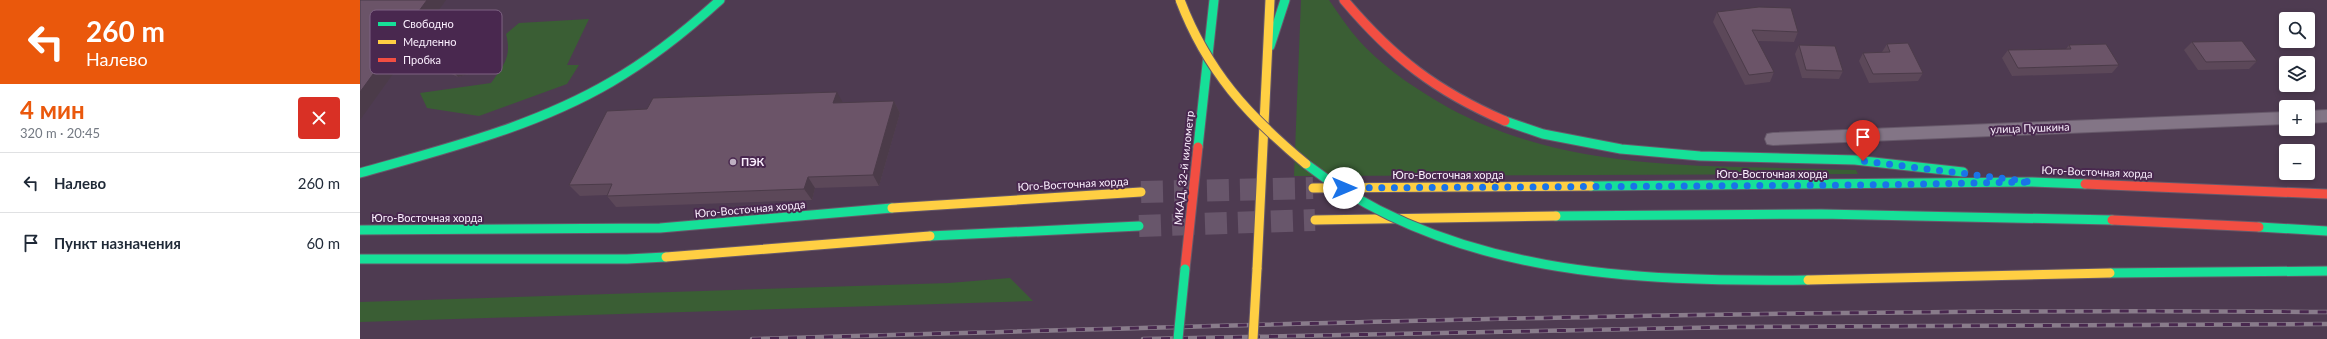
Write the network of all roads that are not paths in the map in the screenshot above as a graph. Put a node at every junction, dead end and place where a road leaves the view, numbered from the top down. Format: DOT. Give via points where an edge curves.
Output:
graph roads {
  1 [pos="720,0"];
  2 [pos="1180,0"];
  3 [pos="1214,0"];
  4 [pos="1270,0"];
  5 [pos="1285,0"];
  6 [pos="1344,0"];
  7 [pos="1267,53"];
  8 [pos="2327,116"];
  9 [pos="2315,117"];
  10 [pos="2279,118"];
  11 [pos="1773,139"];
  12 [pos="360,173"];
  13 [pos="2032,182"];
  14 [pos="1314,188"];
  15 [pos="1142,192"];
  16 [pos="2327,194"];
  17 [pos="1315,220"];
  18 [pos="1139,226"];
  19 [pos="360,230"];
  20 [pos="2327,231"];
  21 [pos="360,259"];
  22 [pos="2327,271"];
  23 [pos="1178,339"];
  24 [pos="1253,339"];
  1 -- 12 [label="main road" via="704,17 652,58 596,91 530,121"];
  2 -- 22 [label="main road, bridge" via="1191,34 1213,71 1241,106 1280,144 1320,175 1364,204 1408,225 1466,247 1554,269 1624,278 1676,281"];
  3 -- 23 [label="main road, МКАД, 32-й километр, bridge"];
  4 -- 7 [label="main road"];
  5 -- 7 [label="main road"];
  6 -- 13 [label="main road" via="1358,21 1392,56 1441,91 1498,119 1553,137 1651,154 1820,158 1892,163"];
  7 -- 24 [label="main road, bridge"];
  8 -- 9 [label="street"];
  10 -- 11 [label="street, улица Пушкина"];
  13 -- 14 [label="main road, Юго-Восточная хорда"];
  13 -- 16 [label="main road, Юго-Восточная хорда"];
  15 -- 19 [label="main road, Юго-Восточная хорда" via="923,205 660,228"];
  17 -- 20 [label="main road" via="1819,214 2052,218"];
  18 -- 21 [label="main road" via="953,235 688,256"];
}
